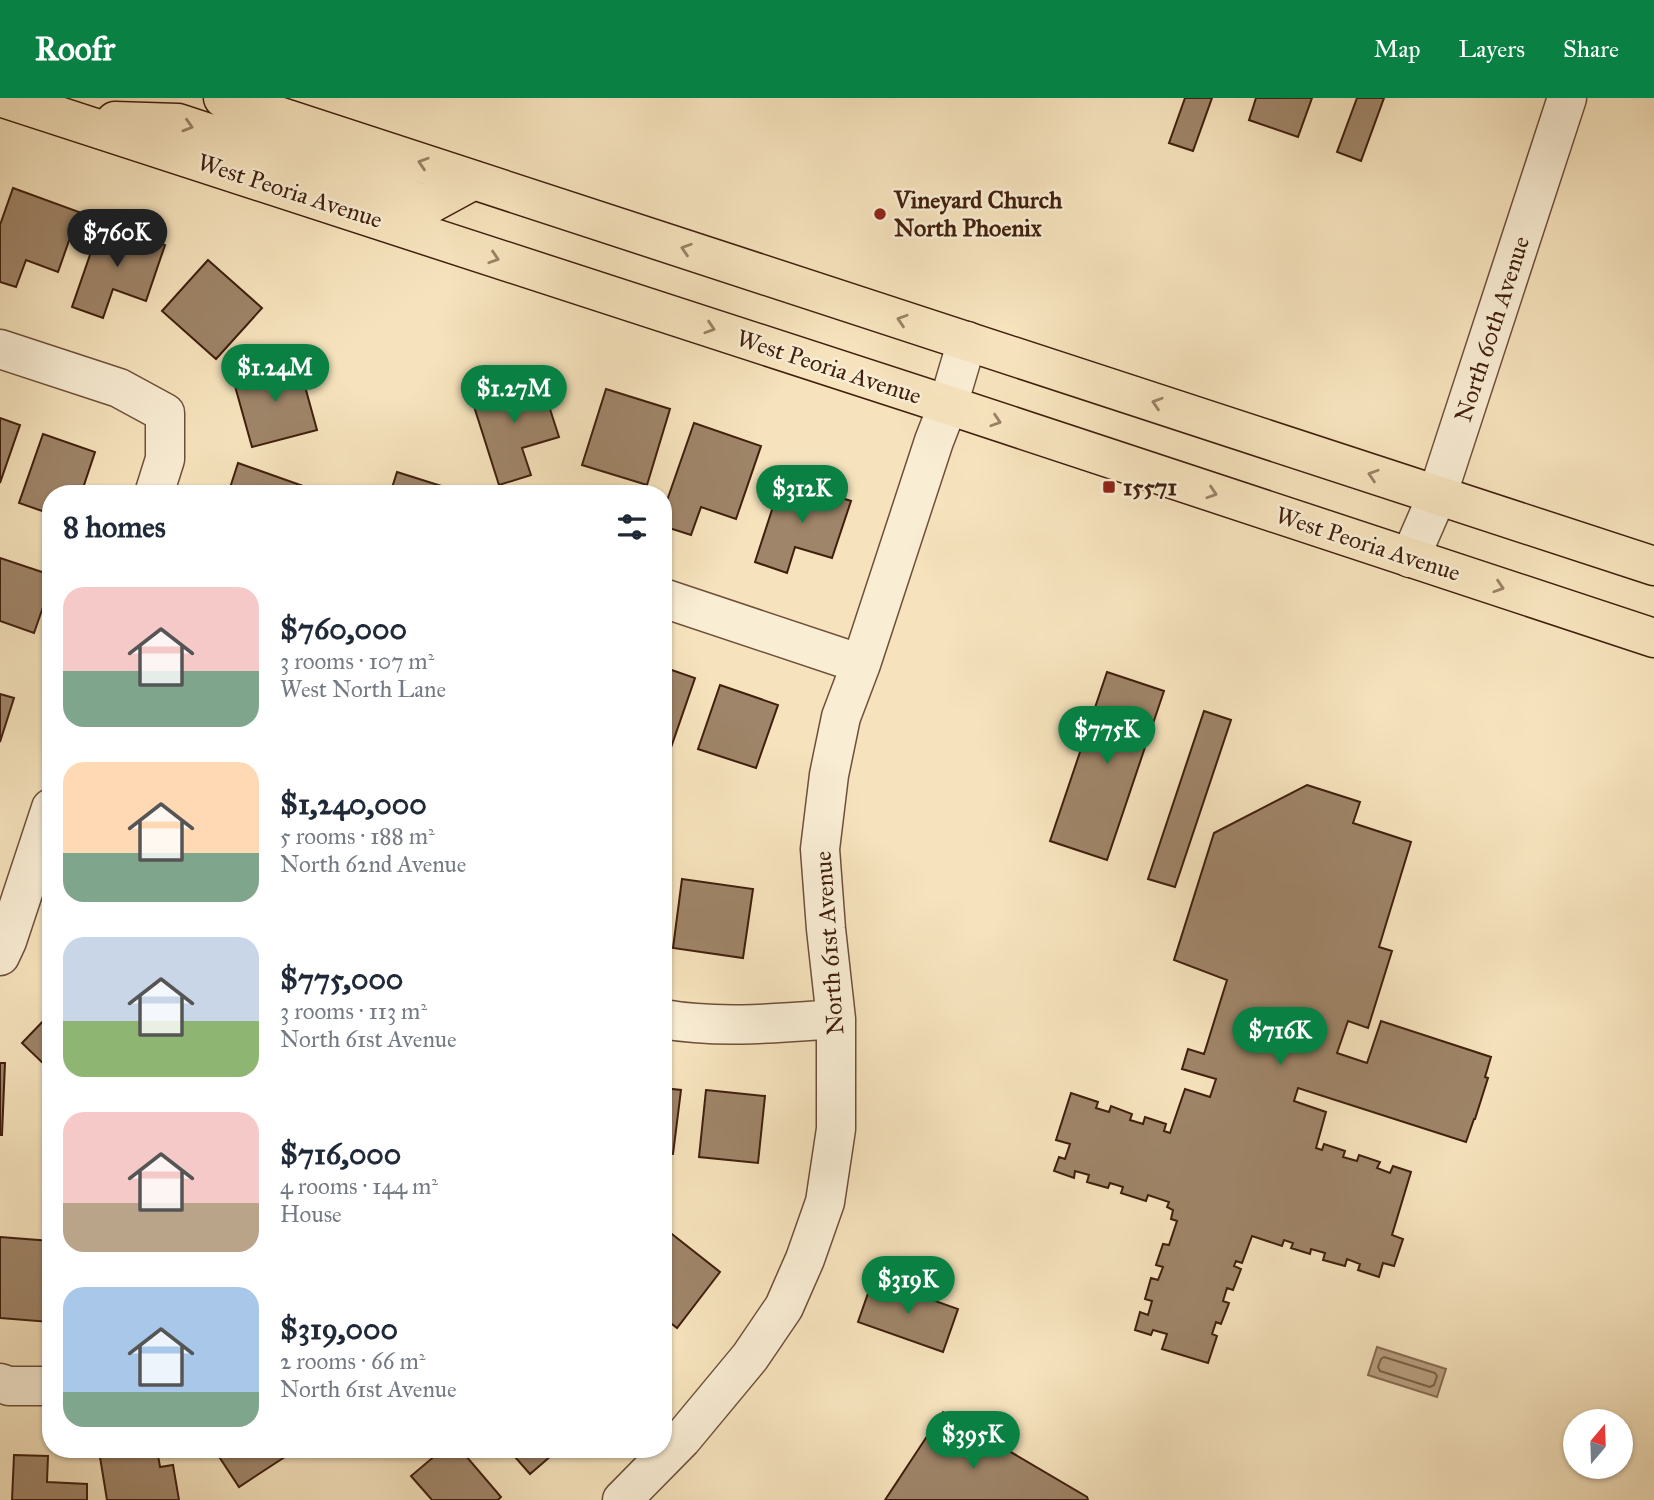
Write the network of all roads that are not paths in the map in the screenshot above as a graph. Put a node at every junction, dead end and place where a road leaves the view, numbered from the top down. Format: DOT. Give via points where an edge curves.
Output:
graph roads {
  1 [pos="3,98"];
  2 [pos="223,98"];
  3 [pos="1567,98"];
  4 [pos="71,120"];
  5 [pos="474,180"];
  6 [pos="967,341"];
  7 [pos="0,349"];
  8 [pos="948,405"];
  9 [pos="157,485"];
  10 [pos="1437,496"];
  11 [pos="1410,558"];
  12 [pos="1654,566"];
  13 [pos="672,600"];
  14 [pos="1654,638"];
  15 [pos="861,664"];
  16 [pos="42,835"];
  17 [pos="0,956"];
  18 [pos="836,1019"];
  19 [pos="672,1020"];
  20 [pos="0,1383"];
  21 [pos="42,1386"];
  22 [pos="672,1449"];
  23 [pos="663,1458"];
  24 [pos="622,1500"];
  1 -- 4 [label="main road, West Peoria Avenue"];
  5 -- 2 [label="main road, one-way"];
  3 -- 10 [label="street, North 60th Avenue"];
  4 -- 5 [label="main road, one-way" via="178,123 428,205"];
  4 -- 8 [label="main road, West Peoria Avenue, one-way"];
  6 -- 5 [label="main road, one-way"];
  6 -- 8 [label="street, North 61st Avenue"];
  10 -- 6 [label="main road, one-way"];
  7 -- 9 [label="street" via="119,388 165,413 165,459"];
  8 -- 11 [label="main road, West Peoria Avenue, one-way"];
  8 -- 15 [label="street, North 61st Avenue"];
  10 -- 11 [label="street, North 60th Avenue"];
  10 -- 12 [label="main road"];
  11 -- 14 [label="main road, West Peoria Avenue, one-way"];
  13 -- 15 [label="street"];
  15 -- 18 [label="street, North 61st Avenue" via="841,717 820,849"];
  16 -- 17 [label="street"];
  18 -- 19 [label="street" via="778,1024"];
  18 -- 22 [label="street, North 61st Avenue" via="836,1129 825,1202 805,1259 784,1307 750,1357"];
  20 -- 21 [label="street"];
  23 -- 24 [label="street, North 61st Avenue"];
}
